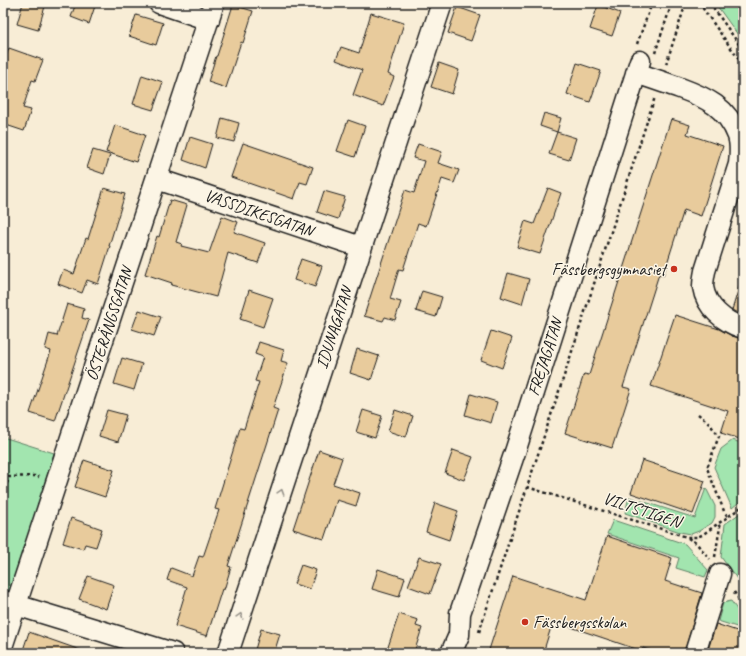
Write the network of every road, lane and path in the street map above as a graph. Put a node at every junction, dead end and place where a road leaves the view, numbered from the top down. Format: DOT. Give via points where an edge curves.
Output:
graph roads {
  1 [pos="159,3"];
  2 [pos="442,3"];
  3 [pos="652,3"];
  4 [pos="672,3"];
  5 [pos="686,3"];
  6 [pos="699,3"];
  7 [pos="710,3"];
  8 [pos="212,11"];
  9 [pos="743,50"];
  10 [pos="743,65"];
  11 [pos="638,67"];
  12 [pos="660,81"];
  13 [pos="157,179"];
  14 [pos="361,247"];
  15 [pos="743,328"];
  16 [pos="698,414"];
  17 [pos="57,482"];
  18 [pos="526,487"];
  19 [pos="3,495"];
  20 [pos="743,506"];
  21 [pos="728,517"];
  22 [pos="718,524"];
  23 [pos="718,567"];
  24 [pos="9,603"];
  25 [pos="477,638"];
  26 [pos="3,644"];
  27 [pos="173,653"];
  28 [pos="228,653"];
  29 [pos="451,653"];
  30 [pos="694,653"];
  1 -- 8 [label="street"];
  2 -- 14 [label="street, IDUNAGATAN"];
  3 -- 11 [label="path" via="637,45"];
  4 -- 11 [label="path" via="652,64"];
  5 -- 12 [label="path"];
  6 -- 10 [label="path"];
  7 -- 9 [label="path"];
  8 -- 13 [label="street, ÖSTERÄNGSGATAN"];
  11 -- 12 [label="street"];
  11 -- 29 [label="street, FREJAGATAN" via="516,449 460,613 459,635"];
  12 -- 15 [label="street" via="700,95 713,103 722,110 738,136 740,164 705,271 703,285 712,307 722,318"];
  12 -- 18 [label="path"];
  13 -- 14 [label="street, VASSDIKESGATAN"];
  13 -- 17 [label="street, ÖSTERÄNGSGATAN"];
  28 -- 14 [label="street, IDUNAGATAN, one-way"];
  16 -- 21 [label="path" via="719,436 707,468"];
  17 -- 19 [label="path" via="35,476 9,477"];
  17 -- 24 [label="street, ÖSTERÄNGSGATAN"];
  18 -- 22 [label="path, VILTSTIGEN" via="687,537 702,535"];
  18 -- 25 [label="path"];
  20 -- 21 [label="path, VILTSTIGEN"];
  21 -- 22 [label="path, VILTSTIGEN"];
  22 -- 23 [label="path"];
  23 -- 30 [label="street"];
  24 -- 26 [label="street, ÖSTERÄNGSGATAN"];
  24 -- 27 [label="street"];
}
